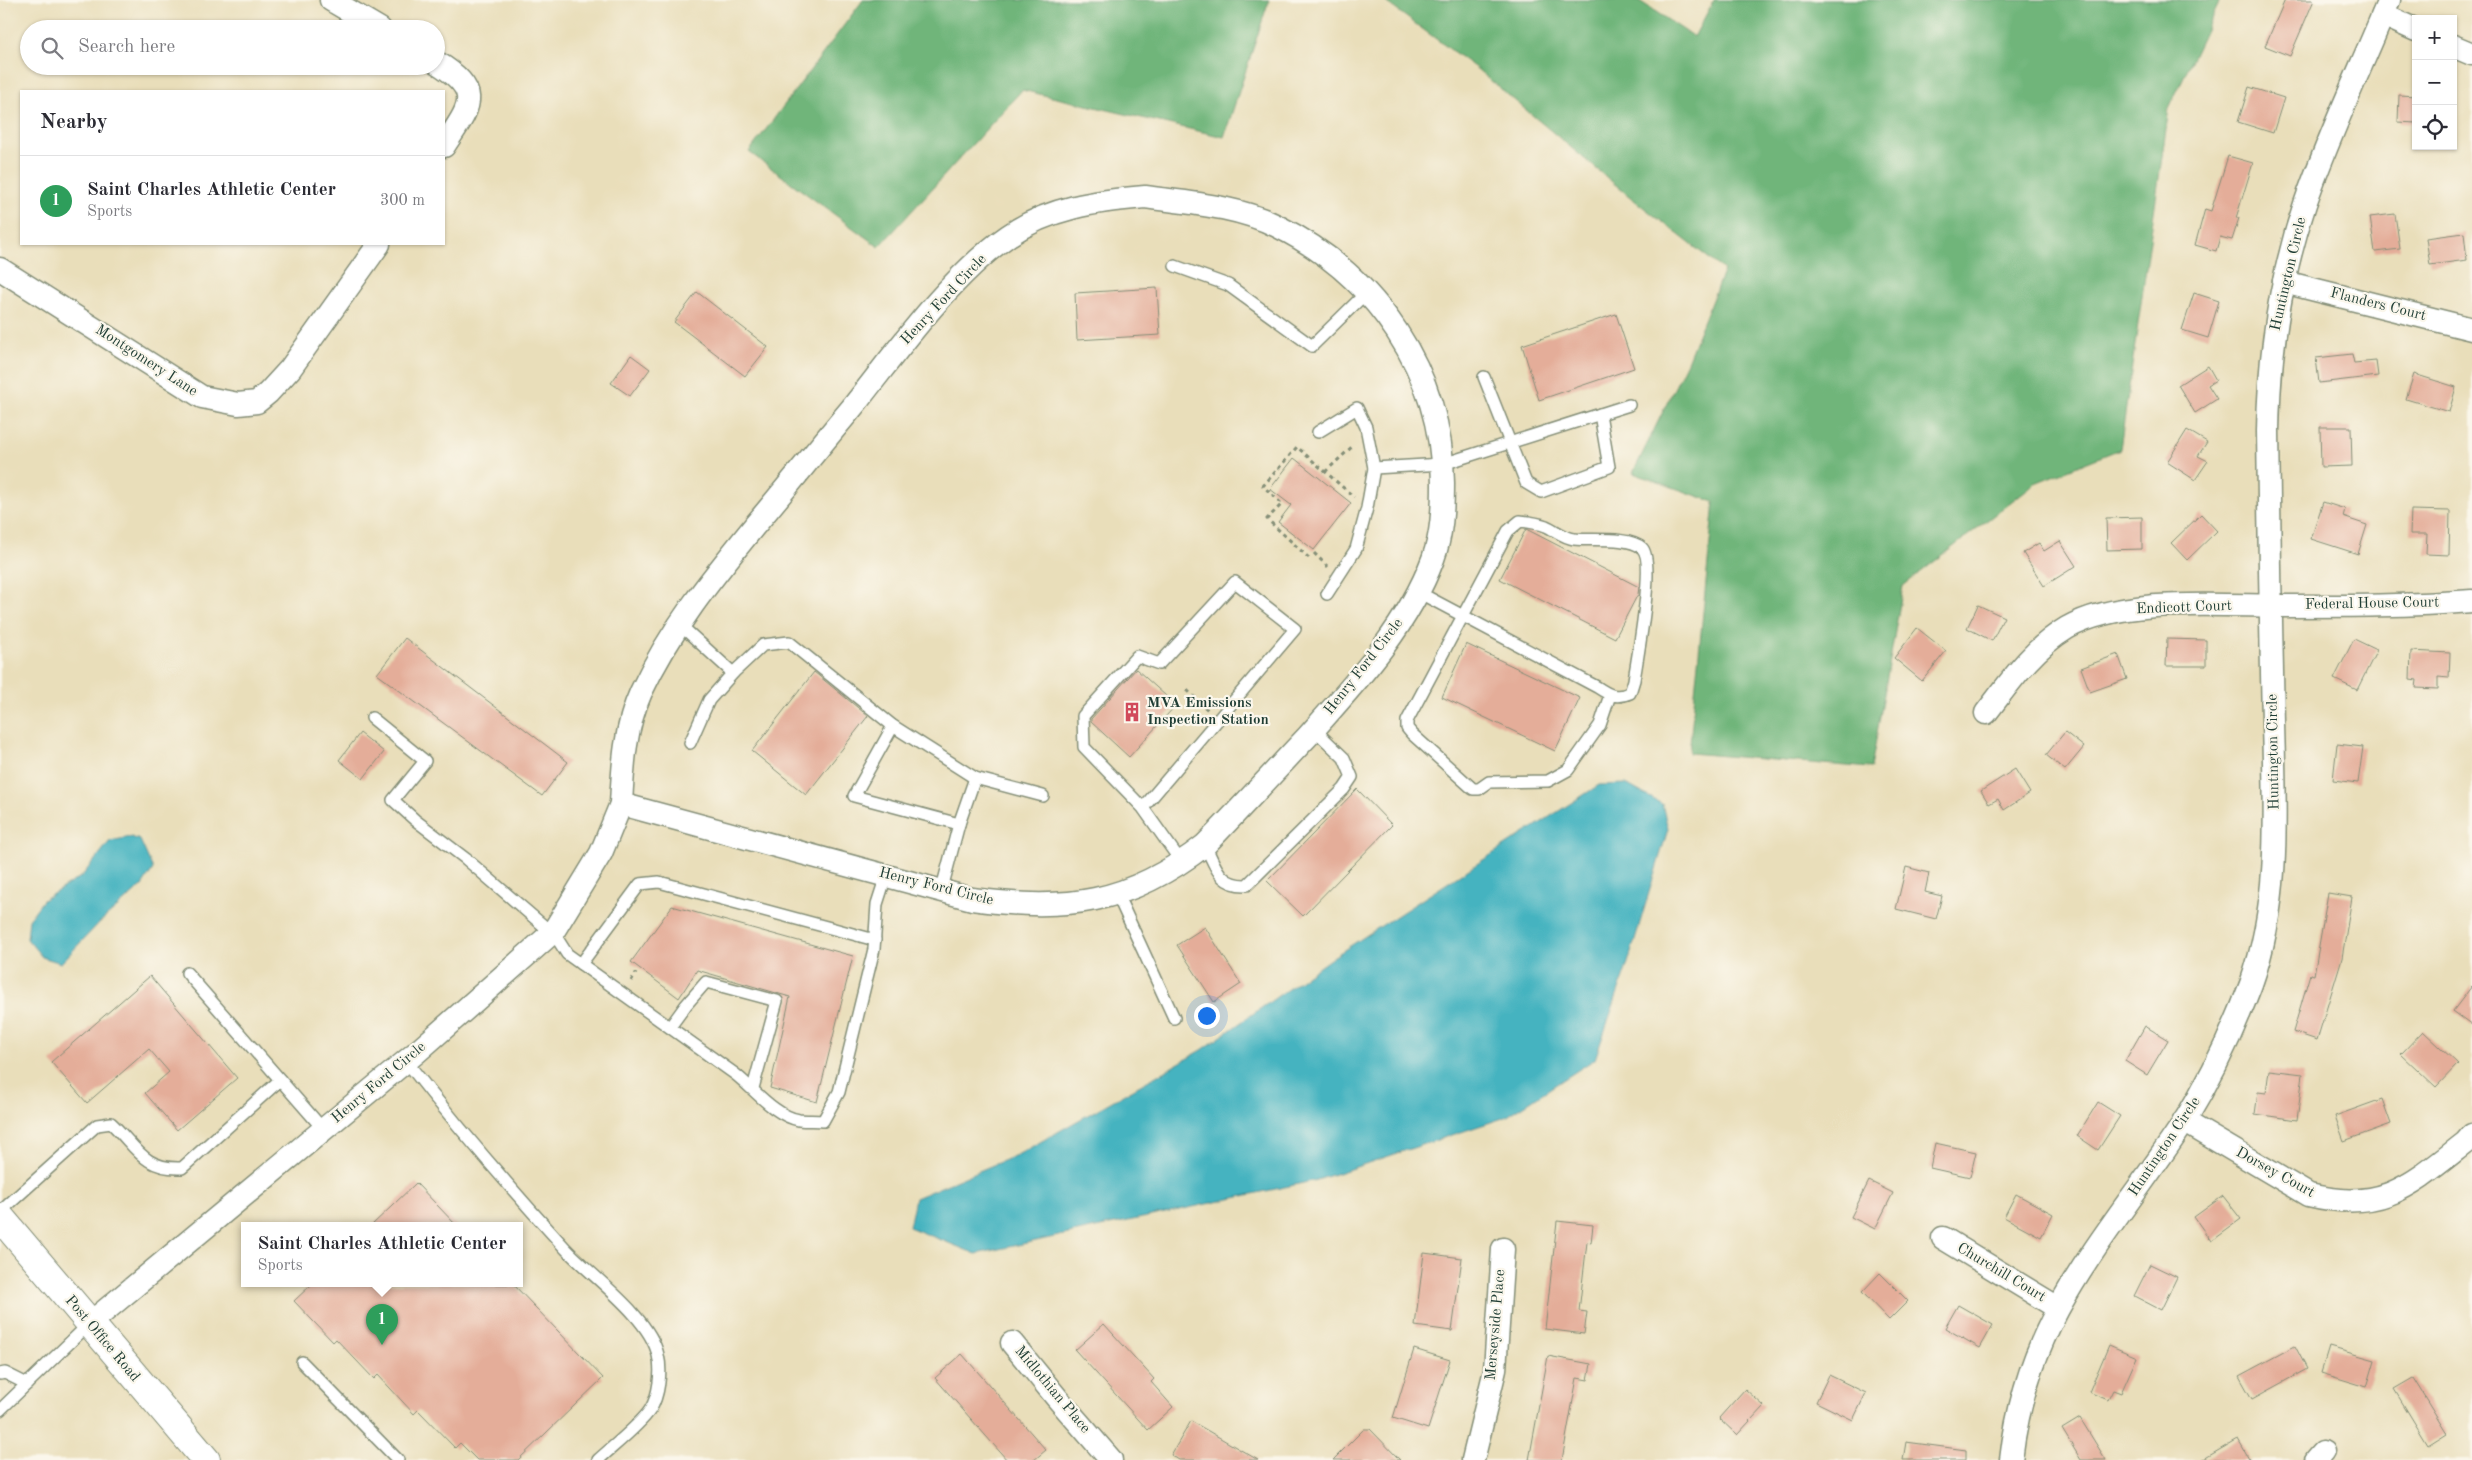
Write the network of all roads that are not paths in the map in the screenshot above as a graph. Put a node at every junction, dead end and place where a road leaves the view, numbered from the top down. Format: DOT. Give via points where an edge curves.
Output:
graph roads {
  1 [pos="331,0"];
  2 [pos="2386,7"];
  3 [pos="365,20"];
  4 [pos="2412,27"];
  5 [pos="2457,48"];
  6 [pos="2472,54"];
  7 [pos="445,68"];
  8 [pos="445,145"];
  9 [pos="378,245"];
  10 [pos="1175,266"];
  11 [pos="0,269"];
  12 [pos="2284,282"];
  13 [pos="1367,292"];
  14 [pos="2472,329"];
  15 [pos="1484,377"];
  16 [pos="1629,405"];
  17 [pos="1600,414"];
  18 [pos="1318,432"];
  19 [pos="1510,443"];
  20 [pos="1443,464"];
  21 [pos="1374,468"];
  22 [pos="1418,592"];
  23 [pos="1327,594"];
  24 [pos="2472,601"];
  25 [pos="2272,606"];
  26 [pos="1464,616"];
  27 [pos="678,623"];
  28 [pos="733,673"];
  29 [pos="1610,695"];
  30 [pos="1986,713"];
  31 [pos="372,718"];
  32 [pos="893,726"];
  33 [pos="1314,729"];
  34 [pos="690,743"];
  35 [pos="975,778"];
  36 [pos="1042,796"];
  37 [pos="621,804"];
  38 [pos="1143,808"];
  39 [pos="959,824"];
  40 [pos="1205,845"];
  41 [pos="1182,863"];
  42 [pos="886,876"];
  43 [pos="941,892"];
  44 [pos="1117,894"];
  45 [pos="553,933"];
  46 [pos="875,940"];
  47 [pos="581,964"];
  48 [pos="187,973"];
  49 [pos="1174,1018"];
  50 [pos="670,1027"];
  51 [pos="406,1061"];
  52 [pos="280,1080"];
  53 [pos="752,1088"];
  54 [pos="2184,1120"];
  55 [pos="323,1129"];
  56 [pos="2470,1141"];
  57 [pos="0,1212"];
  58 [pos="0,1217"];
  59 [pos="1943,1238"];
  60 [pos="1503,1249"];
  61 [pos="2058,1308"];
  62 [pos="89,1324"];
  63 [pos="1012,1343"];
  64 [pos="302,1362"];
  65 [pos="0,1374"];
  66 [pos="27,1384"];
  67 [pos="0,1410"];
  68 [pos="206,1460"];
  69 [pos="398,1460"];
  70 [pos="598,1460"];
  71 [pos="1111,1460"];
  72 [pos="1473,1460"];
  73 [pos="2010,1460"];
  1 -- 3 [label="street"];
  2 -- 4 [label="street"];
  2 -- 12 [label="street, Huntington Circle" via="2315,177"];
  5 -- 6 [label="street"];
  7 -- 8 [label="street" via="461,79 468,96 463,118"];
  9 -- 11 [label="street, Montgomery Lane" via="290,369 257,402 238,404 202,397"];
  10 -- 13 [label="lane" via="1228,285 1312,346"];
  12 -- 14 [label="street, Flanders Court"];
  12 -- 25 [label="street, Huntington Circle" via="2270,364"];
  13 -- 20 [label="street, Henry Ford Circle" via="1410,350 1438,427"];
  13 -- 27 [label="street, Henry Ford Circle" via="1336,262 1307,242 1276,225 1216,207 1145,197 1107,200 1061,210 1027,226 988,252 929,313"];
  15 -- 19 [label="lane"];
  16 -- 17 [label="lane"];
  17 -- 19 [label="lane"];
  17 -- 19 [label="lane" via="1609,467 1541,492 1526,483"];
  18 -- 21 [label="lane" via="1357,408 1366,427"];
  19 -- 20 [label="lane"];
  20 -- 21 [label="lane"];
  20 -- 22 [label="street, Henry Ford Circle" via="1439,539"];
  21 -- 23 [label="lane" via="1356,549"];
  22 -- 26 [label="lane"];
  22 -- 33 [label="street, Henry Ford Circle" via="1390,639"];
  24 -- 25 [label="street, Federal House Court"];
  25 -- 30 [label="street, Endicott Court" via="2156,606 2091,618 2068,628 2032,654"];
  25 -- 54 [label="street, Huntington Circle" via="2275,850 2268,920 2251,983 2232,1030 2214,1070"];
  26 -- 29 [label="lane"];
  26 -- 29 [label="lane" via="1407,721 1407,728 1473,789 1489,782 1548,781 1568,770 1600,725"];
  26 -- 29 [label="lane" via="1508,531 1520,522 1545,525 1571,539 1630,542 1642,548 1647,557 1646,590 1634,680 1630,693 1621,697"];
  27 -- 28 [label="lane"];
  27 -- 37 [label="street, Henry Ford Circle" via="640,694 630,723 623,757"];
  28 -- 32 [label="lane" via="763,645 789,642"];
  28 -- 34 [label="lane" via="709,700"];
  31 -- 45 [label="lane" via="425,761 393,800"];
  32 -- 35 [label="lane"];
  32 -- 39 [label="lane" via="854,796"];
  33 -- 40 [label="street, Henry Ford Circle"];
  33 -- 40 [label="lane" via="1344,758 1352,777 1344,789 1247,885 1234,886 1222,878"];
  35 -- 36 [label="lane"];
  35 -- 39 [label="lane"];
  37 -- 42 [label="street, Henry Ford Circle"];
  37 -- 45 [label="street, Henry Ford Circle" via="601,854"];
  38 -- 38 [label="lane" via="1295,629 1235,582 1159,664 1137,656 1083,716 1084,747"];
  38 -- 41 [label="lane"];
  39 -- 43 [label="lane"];
  40 -- 41 [label="street, Henry Ford Circle"];
  41 -- 44 [label="street, Henry Ford Circle" via="1150,882"];
  42 -- 43 [label="street, Henry Ford Circle"];
  42 -- 46 [label="lane" via="878,904"];
  43 -- 44 [label="street, Henry Ford Circle" via="1014,905 1052,904"];
  44 -- 49 [label="lane"];
  45 -- 47 [label="lane" via="567,954"];
  45 -- 51 [label="street, Henry Ford Circle"];
  46 -- 47 [label="lane" via="659,882 640,884"];
  46 -- 53 [label="lane" via="839,1092 823,1121 798,1120 766,1103"];
  47 -- 50 [label="lane"];
  48 -- 52 [label="lane"];
  50 -- 53 [label="lane"];
  50 -- 53 [label="lane" via="706,982 777,1001"];
  51 -- 55 [label="street, Henry Ford Circle"];
  51 -- 70 [label="lane" via="452,1120 566,1249 642,1323 658,1354 659,1380 650,1411"];
  52 -- 55 [label="lane"];
  52 -- 57 [label="lane" via="182,1168 164,1169 154,1164 110,1123 97,1125"];
  54 -- 56 [label="street, Dorsey Court" via="2308,1195 2331,1201 2368,1201 2404,1188"];
  54 -- 61 [label="street, Huntington Circle"];
  55 -- 62 [label="street, Henry Ford Circle"];
  58 -- 62 [label="street, Post Office Road"];
  59 -- 61 [label="street, Churchill Court"];
  60 -- 72 [label="street, Merseyside Place" via="1495,1370"];
  61 -- 73 [label="street, Huntington Circle" via="2028,1380"];
  62 -- 66 [label="lane"];
  62 -- 68 [label="street, Post Office Road"];
  63 -- 71 [label="street, Midlothian Place"];
  64 -- 69 [label="lane"];
  65 -- 66 [label="lane" via="5,1373"];
  66 -- 67 [label="lane"];
}
